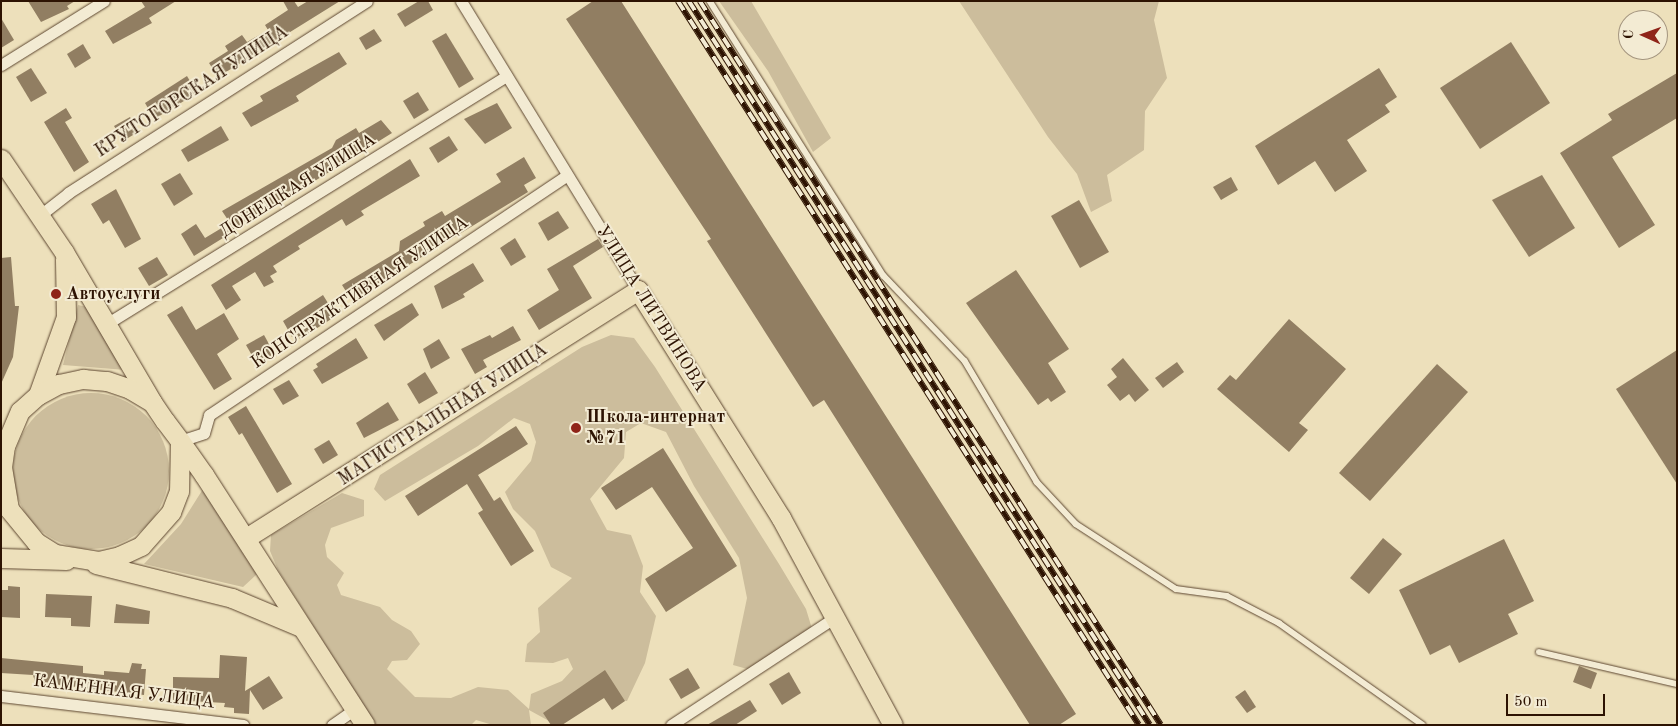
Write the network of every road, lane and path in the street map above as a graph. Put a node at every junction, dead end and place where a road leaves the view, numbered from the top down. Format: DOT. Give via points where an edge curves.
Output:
graph roads {
  1 [pos="104,1"];
  2 [pos="367,1"];
  3 [pos="461,1"];
  4 [pos="710,1"];
  5 [pos="1,65"];
  6 [pos="507,76"];
  7 [pos="1,160"];
  8 [pos="567,174"];
  9 [pos="39,216"];
  10 [pos="64,252"];
  11 [pos="638,290"];
  12 [pos="108,323"];
  13 [pos="38,395"];
  14 [pos="152,402"];
  15 [pos="180,441"];
  16 [pos="3,446"];
  17 [pos="246,538"];
  18 [pos="1,558"];
  19 [pos="75,560"];
  20 [pos="837,616"];
  21 [pos="299,626"];
  22 [pos="1539,652"];
  23 [pos="1677,684"];
  24 [pos="1,696"];
  25 [pos="360,717"];
  26 [pos="243,725"];
  27 [pos="332,725"];
  28 [pos="671,725"];
  29 [pos="892,725"];
  30 [pos="1423,725"];
  1 -- 5 [label="street"];
  2 -- 9 [label="street, КРУТОГОРСКАЯ УЛИЦА" via="68,192"];
  3 -- 6 [label="street, УЛИЦА ЛИТВИНОВА"];
  4 -- 30 [label="lane" via="884,276 966,361 1038,482 1076,524 1176,589 1227,596 1278,623"];
  6 -- 8 [label="street, УЛИЦА ЛИТВИНОВА"];
  6 -- 12 [label="street, ДОНЕЦКАЯ УЛИЦА"];
  7 -- 9 [label="main road"];
  8 -- 11 [label="street, УЛИЦА ЛИТВИНОВА"];
  8 -- 15 [label="street, КОНСТРУКТИВНАЯ УЛИЦА" via="209,415 204,433"];
  9 -- 10 [label="main road"];
  10 -- 12 [label="main road"];
  10 -- 13 [label="main road" via="68,290 66,317"];
  11 -- 17 [label="main road, МАГИСТРАЛЬНАЯ УЛИЦА"];
  11 -- 20 [label="main road, УЛИЦА ЛИТВИНОВА" via="781,518"];
  12 -- 14 [label="main road"];
  13 -- 14 [label="main road" via="59,384 83,379 107,381"];
  13 -- 16 [label="main road" via="20,411"];
  14 -- 15 [label="main road"];
  15 -- 17 [label="main road"];
  15 -- 19 [label="main road" via="178,491 158,531 120,556"];
  16 -- 19 [label="main road" via="3,488 13,515 36,542"];
  17 -- 21 [label="main road"];
  18 -- 19 [label="main road"];
  19 -- 21 [label="main road" via="232,598"];
  20 -- 28 [label="street"];
  20 -- 29 [label="main road, УЛИЦА ЛИТВИНОВА"];
  21 -- 25 [label="main road"];
  22 -- 23 [label="lane"];
  24 -- 26 [label="street, КАМЕННАЯ УЛИЦА"];
  25 -- 27 [label="street"];
}
